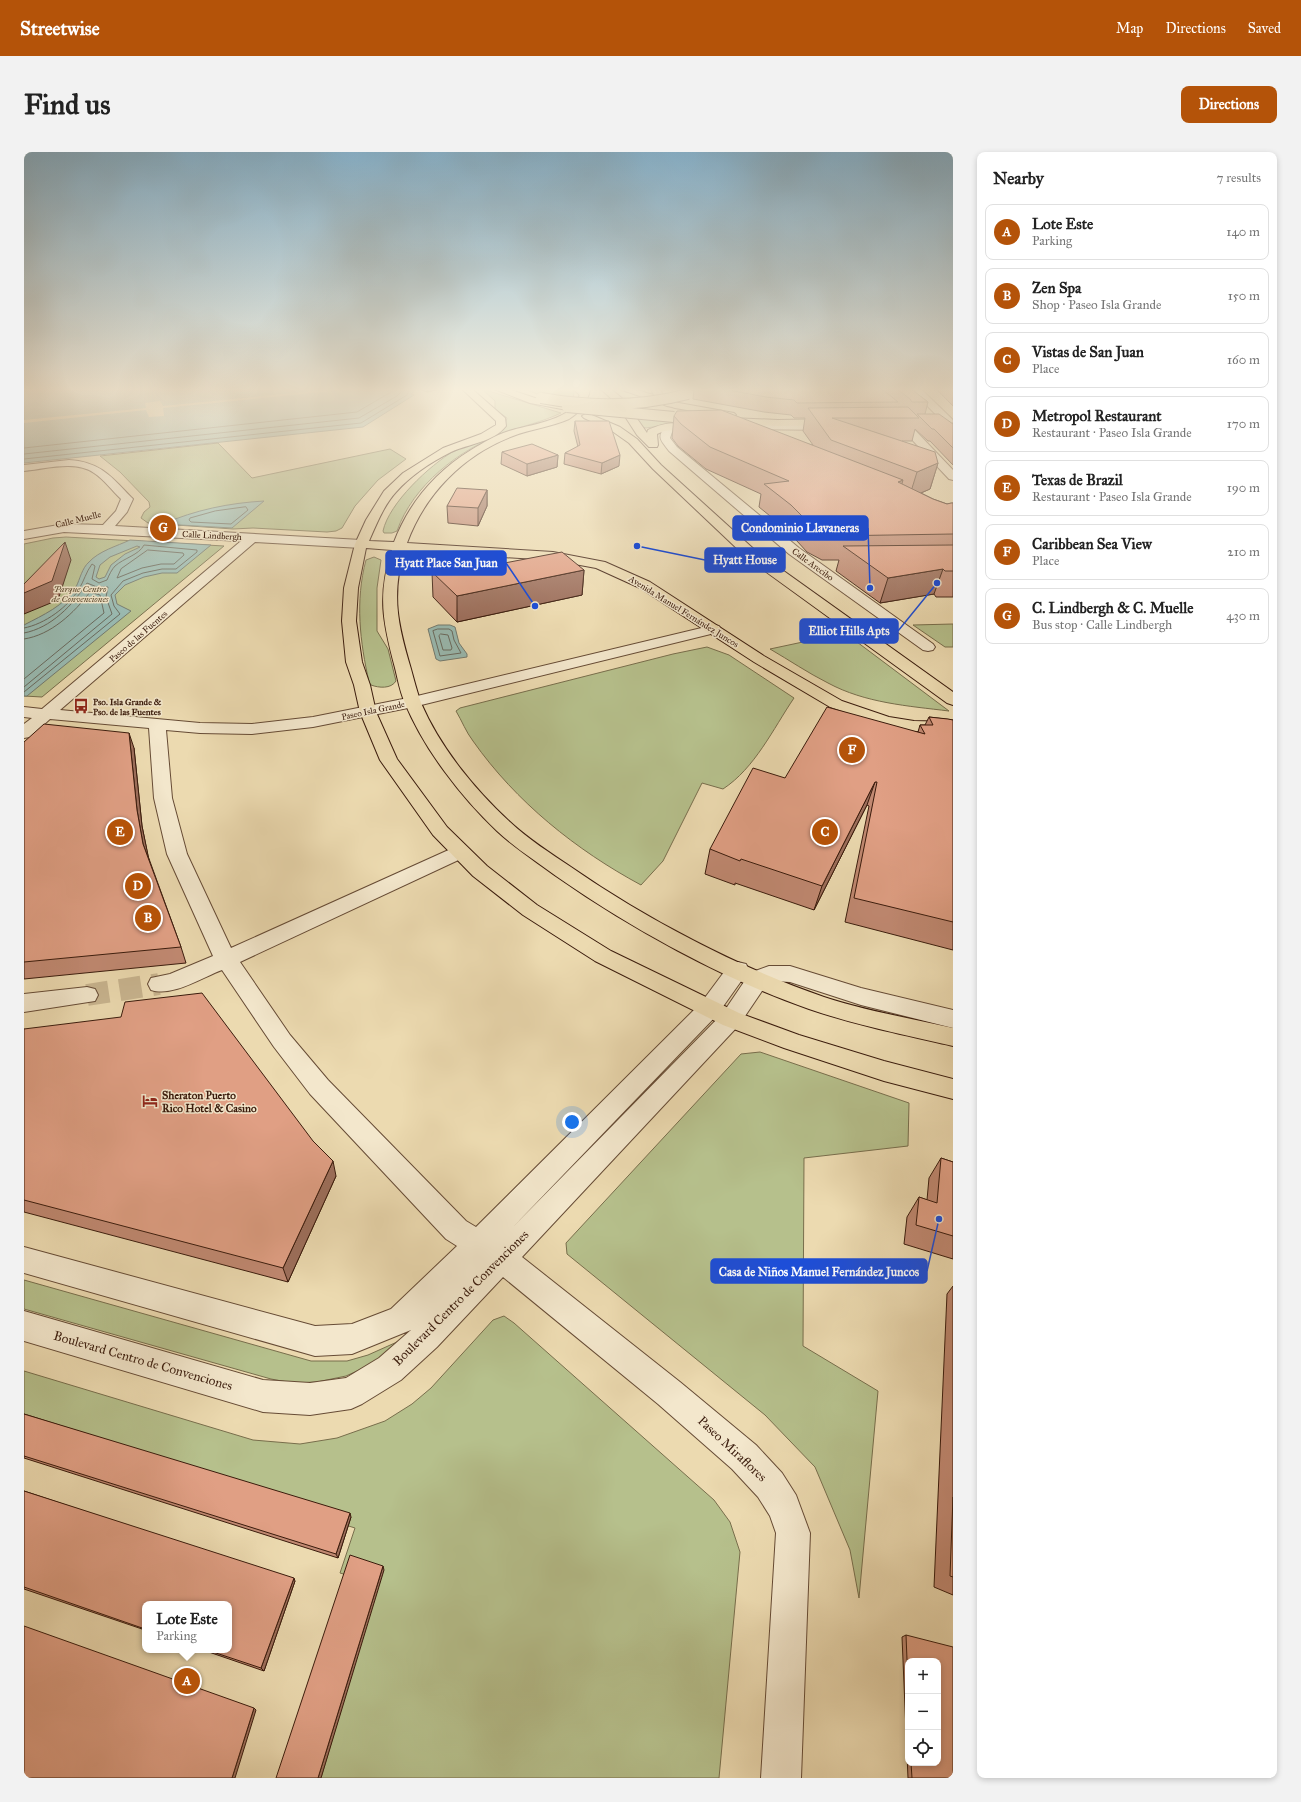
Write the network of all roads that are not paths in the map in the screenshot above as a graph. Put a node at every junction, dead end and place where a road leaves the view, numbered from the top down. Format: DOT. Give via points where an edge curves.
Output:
graph roads {
  1 [pos="50,465"];
  2 [pos="79,465"];
  3 [pos="423,465"];
  4 [pos="455,465"];
  5 [pos="655,465"];
  6 [pos="672,465"];
  7 [pos="692,465"];
  8 [pos="941,465"];
  9 [pos="24,468"];
  10 [pos="953,477"];
  11 [pos="122,507"];
  12 [pos="103,513"];
  13 [pos="89,516"];
  14 [pos="106,529"];
  15 [pos="744,530"];
  16 [pos="29,534"];
  17 [pos="252,538"];
  18 [pos="361,544"];
  19 [pos="400,547"];
  20 [pos="774,554"];
  21 [pos="837,565"];
  22 [pos="816,566"];
  23 [pos="714,629"];
  24 [pos="895,642"];
  25 [pos="928,647"];
  26 [pos="953,700"];
  27 [pos="413,702"];
  28 [pos="24,712"];
  29 [pos="368,712"];
  30 [pos="46,715"];
  31 [pos="157,724"];
  32 [pos="953,727"];
  33 [pos="24,733"];
  34 [pos="460,852"];
  35 [pos="226,959"];
  36 [pos="748,974"];
  37 [pos="159,984"];
  38 [pos="87,995"];
  39 [pos="24,1003"];
  40 [pos="720,1014"];
  41 [pos="953,1019"];
  42 [pos="953,1037"];
  43 [pos="953,1089"];
  44 [pos="490,1251"];
  45 [pos="24,1260"];
  46 [pos="24,1326"];
  47 [pos="781,1778"];
  1 -- 9 [label="street"];
  2 -- 11 [label="street" via="96,470 127,499"];
  3 -- 18 [label="main road" via="407,475 390,491"];
  4 -- 19 [label="main road" via="439,478 420,503 409,522"];
  5 -- 26 [label="main road" via="752,555"];
  6 -- 15 [label="main road" via="702,495"];
  7 -- 22 [label="street, Calle Arecibo" via="794,551"];
  8 -- 10 [label="street"];
  11 -- 12 [label="street, Calle Muelle"];
  11 -- 14 [label="street, Calle Muelle" via="121,512"];
  13 -- 16 [label="street, Calle Muelle" via="55,524"];
  14 -- 16 [label="street, Calle Lindbergh" via="64,528"];
  14 -- 17 [label="street, Calle Lindbergh"];
  17 -- 18 [label="street, Calle Lindbergh"];
  17 -- 30 [label="street, Paseo de las Fuentes"];
  18 -- 19 [label="main road, Calle Lindbergh"];
  18 -- 29 [label="main road" via="351,588 350,620 354,662"];
  19 -- 23 [label="main road, Avenida Manuel Fernández Juncos" via="552,556 600,565 645,585"];
  19 -- 27 [label="main road" via="393,563 390,592 391,623"];
  20 -- 24 [label="main road"];
  21 -- 22 [label="street"];
  22 -- 25 [label="street, Calle Arecibo"];
  23 -- 27 [label="street, Paseo Isla Grande"];
  23 -- 32 [label="main road, Avenida Manuel Fernández Juncos" via="836,704 914,726"];
  27 -- 29 [label="street, Paseo Isla Grande"];
  27 -- 36 [label="main road" via="439,748 461,779 504,827 584,886 651,926"];
  28 -- 30 [label="street, Paseo Isla Grande"];
  29 -- 31 [label="street, Paseo Isla Grande" via="252,729"];
  29 -- 34 [label="main road" via="389,760 440,831"];
  30 -- 31 [label="street, Paseo Isla Grande"];
  30 -- 33 [label="street, Paseo de las Fuentes"];
  31 -- 35 [label="street, Paseo Miraflores" via="163,798 177,854"];
  34 -- 35 [label="street"];
  34 -- 40 [label="main road" via="530,910 603,956"];
  35 -- 37 [label="street" via="174,981"];
  35 -- 44 [label="street, Paseo Miraflores" via="282,1041 319,1087 456,1230"];
  36 -- 40 [label="street, Boulevard Centro de Convenciones"];
  36 -- 41 [label="street" via="790,974 849,993"];
  36 -- 42 [label="main road" via="852,1014"];
  38 -- 39 [label="street"];
  40 -- 43 [label="main road" via="800,1045"];
  40 -- 44 [label="street, Boulevard Centro de Convenciones"];
  44 -- 45 [label="street, Boulevard Centro de Convenciones" via="401,1319 352,1339 314,1341"];
  44 -- 46 [label="street, Boulevard Centro de Convenciones" via="426,1336 390,1369 350,1393 310,1399 263,1396"];
  44 -- 47 [label="street, Paseo Miraflores" via="664,1388 744,1457 770,1485 784,1507 793,1533"];
}
